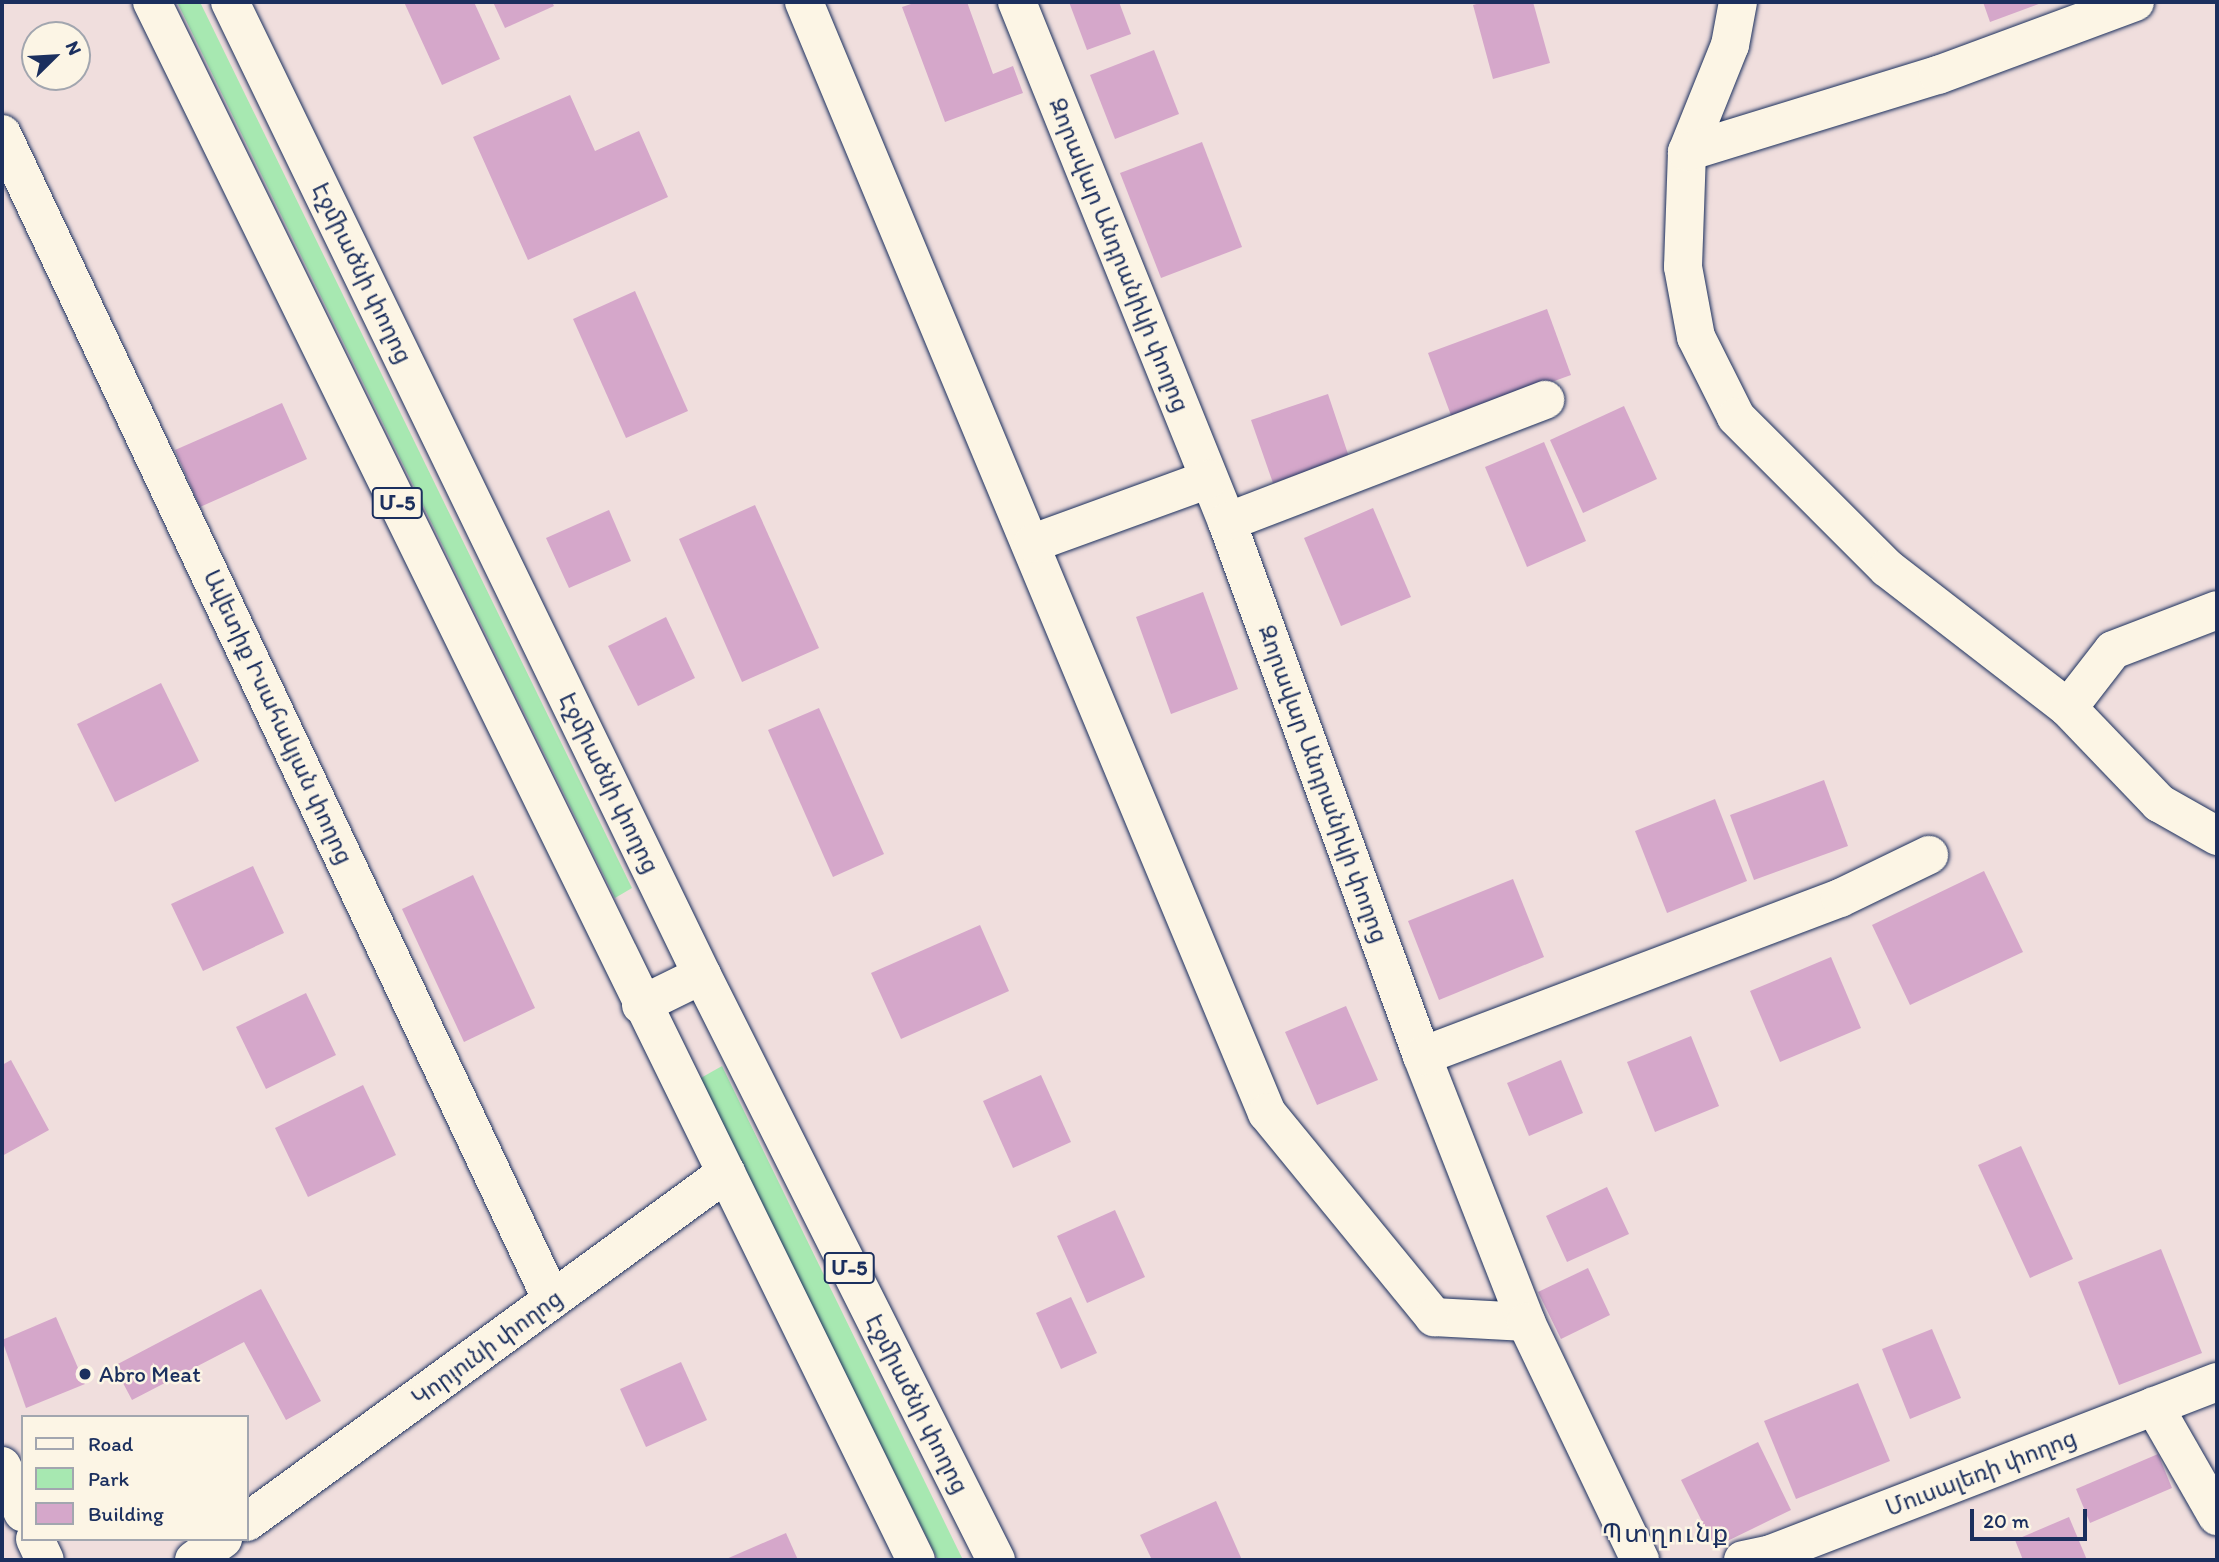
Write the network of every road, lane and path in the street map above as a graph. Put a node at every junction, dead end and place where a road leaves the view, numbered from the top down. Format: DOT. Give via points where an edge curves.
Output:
graph roads {
  1 [pos="152,2"];
  2 [pos="230,2"];
  3 [pos="804,2"];
  4 [pos="1017,2"];
  5 [pos="1738,2"];
  6 [pos="2135,2"];
  7 [pos="2,134"];
  8 [pos="1687,152"];
  9 [pos="1545,400"];
  10 [pos="1209,479"];
  11 [pos="1227,523"];
  12 [pos="1033,543"];
  13 [pos="2217,610"];
  14 [pos="2068,708"];
  15 [pos="2217,836"];
  16 [pos="1929,855"];
  17 [pos="702,975"];
  18 [pos="641,1005"];
  19 [pos="1422,1056"];
  20 [pos="726,1173"];
  21 [pos="552,1300"];
  22 [pos="1526,1322"];
  23 [pos="2217,1382"];
  24 [pos="2154,1406"];
  25 [pos="2,1466"];
  26 [pos="21,1509"];
  27 [pos="2217,1517"];
  28 [pos="248,1521"];
  29 [pos="36,1541"];
  30 [pos="220,1541"];
  31 [pos="1763,1558"];
  32 [pos="45,1560"];
  33 [pos="194,1560"];
  34 [pos="916,1560"];
  35 [pos="996,1560"];
  36 [pos="1640,1560"];
  1 -- 18 [label="main road, Մ-5"];
  2 -- 17 [label="main road, Էջմիածնի փողոց / Մ-5"];
  3 -- 12 [label="main road"];
  4 -- 10 [label="main road, Զորավար Անդրանիկի փողոց"];
  5 -- 8 [label="main road" via="1730,45"];
  6 -- 8 [label="main road" via="1938,75"];
  7 -- 21 [label="main road, Ավետիք Իսահակյան փողոց"];
  8 -- 14 [label="main road" via="1683,267 1696,337 1736,417 1887,568"];
  9 -- 11 [label="main road"];
  10 -- 11 [label="main road, Զորավար Անդրանիկի փողոց"];
  10 -- 12 [label="main road"];
  11 -- 19 [label="main road, Զորավար Անդրանիկի փողոց"];
  12 -- 22 [label="main road" via="1268,1113 1434,1317"];
  13 -- 14 [label="main road" via="2113,650"];
  14 -- 15 [label="main road" via="2159,803"];
  16 -- 19 [label="main road" via="1840,898"];
  17 -- 18 [label="main road"];
  17 -- 35 [label="main road, Էջմիածնի փողոց / Մ-5"];
  18 -- 20 [label="main road, Մ-5"];
  19 -- 22 [label="main road, Զորավար Անդրանիկի փողոց"];
  20 -- 21 [label="main road, Կորյունի փողոց"];
  20 -- 34 [label="main road, Մ-5"];
  21 -- 28 [label="main road, Կորյունի փողոց"];
  22 -- 36 [label="main road, Զորավար Անդրանիկի փողոց"];
  23 -- 24 [label="main road, Մուսալեռի փողոց"];
  24 -- 27 [label="main road"];
  24 -- 31 [label="main road, Մուսալեռի փողոց"];
  25 -- 26 [label="main road"];
  29 -- 32 [label="main road"];
  30 -- 33 [label="main road"];
}
